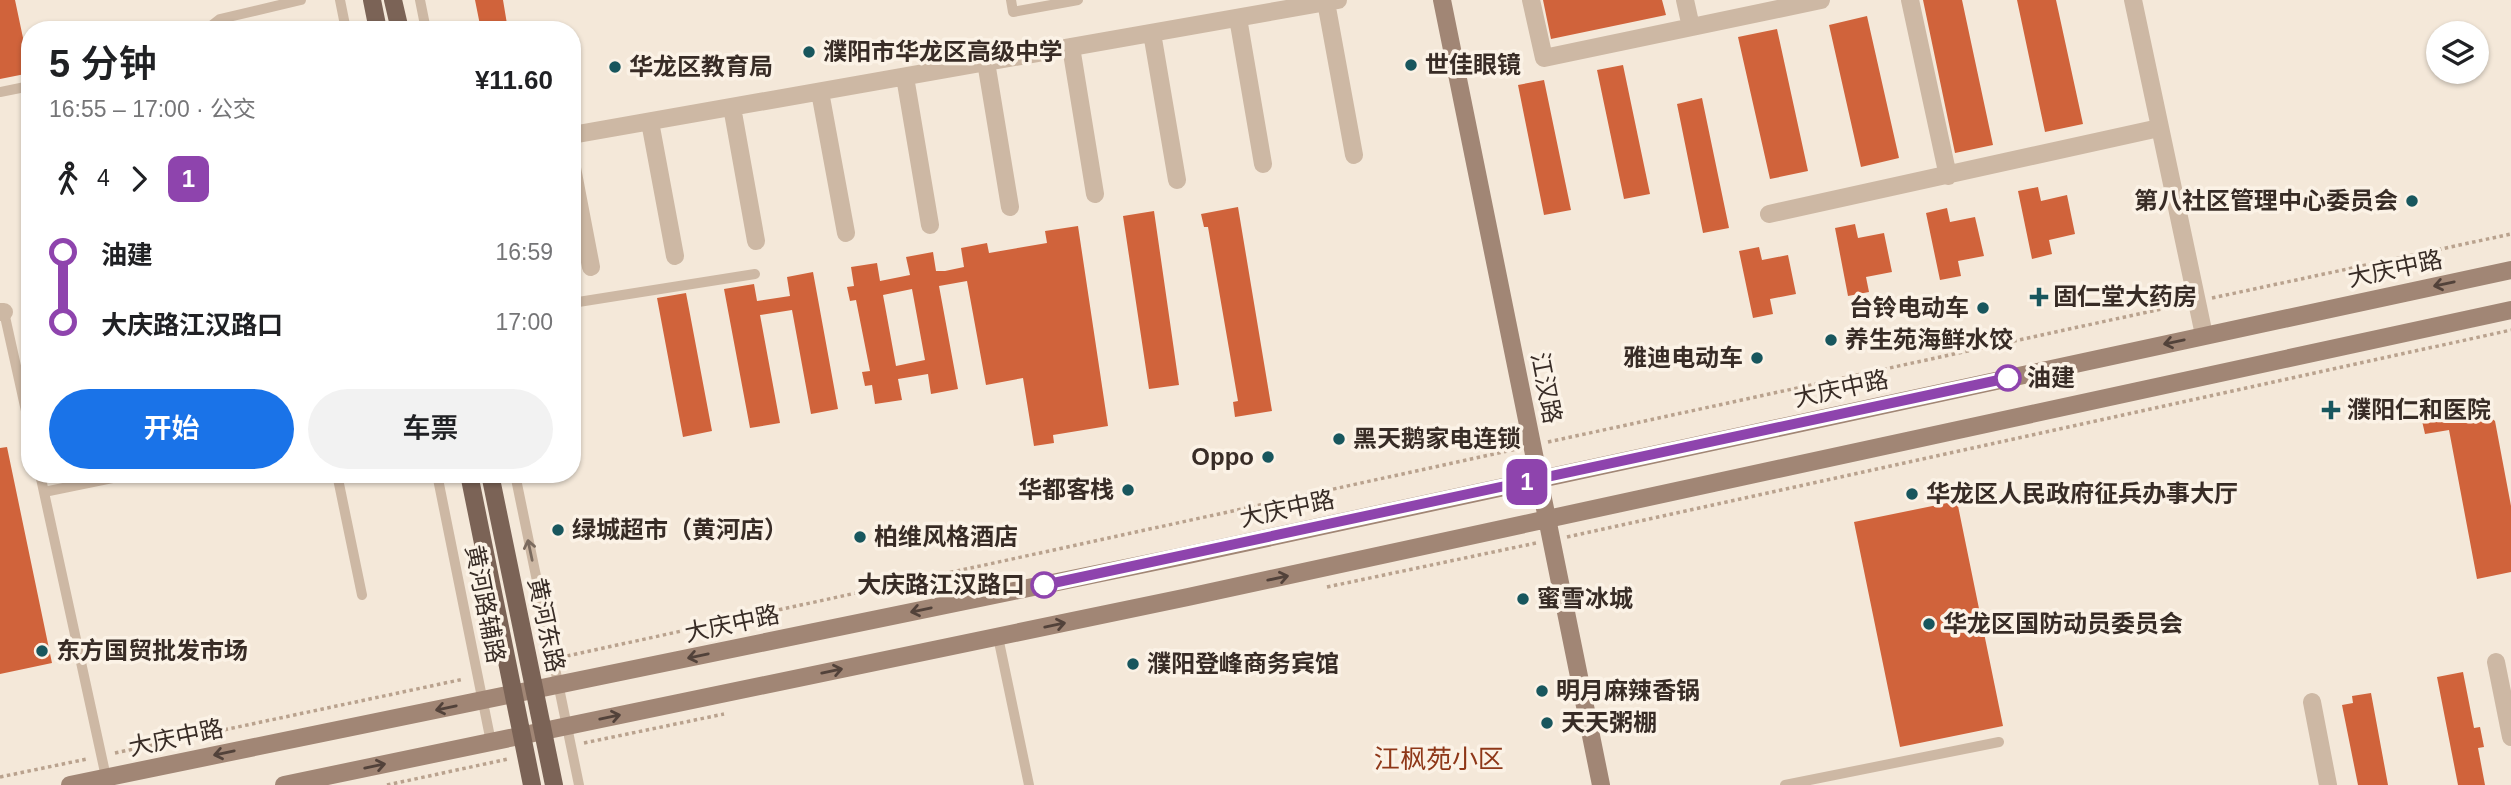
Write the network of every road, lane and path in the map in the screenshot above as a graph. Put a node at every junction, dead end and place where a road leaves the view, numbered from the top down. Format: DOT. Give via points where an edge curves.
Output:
graph roads {
  1 [pos="301,0"];
  2 [pos="340,0"];
  3 [pos="372,0"];
  4 [pos="393,0"];
  5 [pos="420,0"];
  6 [pos="1010,0"];
  7 [pos="1078,0"];
  8 [pos="1442,0"];
  9 [pos="1531,0"];
  10 [pos="1685,0"];
  11 [pos="1821,0"];
  12 [pos="1910,0"];
  13 [pos="2133,0"];
  14 [pos="1332,1"];
  15 [pos="1238,18"];
  16 [pos="217,21"];
  17 [pos="344,21"];
  18 [pos="376,21"];
  19 [pos="398,21"];
  20 [pos="424,21"];
  21 [pos="1691,27"];
  22 [pos="1152,33"];
  23 [pos="1071,47"];
  24 [pos="986,62"];
  25 [pos="905,77"];
  26 [pos="21,88"];
  27 [pos="0,92"];
  28 [pos="820,92"];
  29 [pos="732,107"];
  30 [pos="650,121"];
  31 [pos="2159,128"];
  32 [pos="581,133"];
  33 [pos="1354,155"];
  34 [pos="1264,164"];
  35 [pos="1948,176"];
  36 [pos="1177,180"];
  37 [pos="1095,194"];
  38 [pos="1010,207"];
  39 [pos="581,213"];
  40 [pos="1769,214"];
  41 [pos="930,225"];
  42 [pos="846,233"];
  43 [pos="2511,234"];
  44 [pos="756,240"];
  45 [pos="675,256"];
  46 [pos="592,267"];
  47 [pos="2511,270"];
  48 [pos="755,274"];
  49 [pos="2196,301"];
  50 [pos="581,302"];
  51 [pos="2511,310"];
  52 [pos="2,312"];
  53 [pos="2204,335"];
  54 [pos="21,391"];
  55 [pos="1532,446"];
  56 [pos="1539,480"];
  57 [pos="42,483"];
  58 [pos="88,483"];
  59 [pos="339,483"];
  60 [pos="440,483"];
  61 [pos="470,483"];
  62 [pos="492,483"];
  63 [pos="517,483"];
  64 [pos="44,492"];
  65 [pos="1547,520"];
  66 [pos="362,595"];
  67 [pos="998,637"];
  68 [pos="553,659"];
  69 [pos="2496,662"];
  70 [pos="478,676"];
  71 [pos="558,685"];
  72 [pos="534,690"];
  73 [pos="513,694"];
  74 [pos="483,700"];
  75 [pos="2312,702"];
  76 [pos="566,726"];
  77 [pos="543,731"];
  78 [pos="522,736"];
  79 [pos="2511,737"];
  80 [pos="491,742"];
  81 [pos="1999,742"];
  82 [pos="102,756"];
  83 [pos="423,777"];
  84 [pos="0,778"];
  85 [pos="106,778"];
  86 [pos="70,785"];
  87 [pos="284,785"];
  88 [pos="387,785"];
  89 [pos="532,785"];
  90 [pos="554,785"];
  91 [pos="579,785"];
  92 [pos="1029,785"];
  93 [pos="1601,785"];
  94 [pos="1785,785"];
  95 [pos="2328,785"];
  1 -- 16 [label="lane"];
  2 -- 17 [label="lane"];
  3 -- 18 [label="main road"];
  4 -- 19 [label="main road"];
  5 -- 20 [label="lane"];
  6 -- 7 [label="lane" via="1013,12"];
  8 -- 55 [label="main road, 江汉路"];
  9 -- 21 [label="street" via="1544,58"];
  10 -- 21 [label="street"];
  11 -- 21 [label="street"];
  12 -- 35 [label="street"];
  13 -- 31 [label="street"];
  14 -- 15 [label="street"];
  14 -- 33 [label="street"];
  15 -- 22 [label="street"];
  15 -- 34 [label="street"];
  22 -- 23 [label="street"];
  22 -- 36 [label="street"];
  23 -- 24 [label="street"];
  23 -- 37 [label="street"];
  24 -- 25 [label="street"];
  24 -- 38 [label="street"];
  25 -- 28 [label="street"];
  25 -- 41 [label="street"];
  26 -- 27 [label="lane"];
  28 -- 29 [label="street"];
  28 -- 42 [label="street"];
  29 -- 30 [label="street"];
  29 -- 44 [label="street"];
  30 -- 32 [label="street"];
  30 -- 45 [label="street"];
  31 -- 35 [label="street"];
  31 -- 49 [label="street"];
  35 -- 40 [label="street"];
  39 -- 46 [label="street"];
  43 -- 49 [label="path"];
  47 -- 53 [label="main road, 大庆中路, one-way"];
  48 -- 50 [label="lane"];
  49 -- 53 [label="street"];
  49 -- 55 [label="path"];
  51 -- 65 [label="main road"];
  52 -- 54 [label="lane"];
  53 -- 56 [label="main road, 大庆中路, one-way"];
  55 -- 56 [label="main road, 江汉路"];
  55 -- 68 [label="path"];
  56 -- 65 [label="main road, 江汉路"];
  56 -- 71 [label="main road, 大庆中路, one-way"];
  57 -- 64 [label="lane"];
  58 -- 64 [label="lane"];
  59 -- 66 [label="lane"];
  60 -- 70 [label="lane, 黄河路辅路"];
  61 -- 73 [label="main road, 黄河东路"];
  62 -- 72 [label="main road, 黄河东路"];
  68 -- 63 [label="lane, one-way"];
  64 -- 82 [label="lane"];
  67 -- 65 [label="main road, one-way"];
  65 -- 93 [label="main road, 江汉路"];
  76 -- 67 [label="main road, one-way"];
  67 -- 92 [label="lane"];
  68 -- 71 [label="lane"];
  69 -- 79 [label="street"];
  70 -- 74 [label="lane, 黄河路辅路"];
  70 -- 82 [label="path"];
  71 -- 72 [label="main road, 大庆中路"];
  71 -- 76 [label="lane"];
  72 -- 73 [label="main road, 大庆中路"];
  72 -- 77 [label="main road, 黄河东路"];
  73 -- 74 [label="main road, 大庆中路"];
  73 -- 78 [label="main road, 黄河东路"];
  74 -- 80 [label="lane, 黄河路辅路"];
  74 -- 85 [label="main road, 大庆中路, one-way"];
  75 -- 95 [label="street"];
  76 -- 77 [label="main road"];
  76 -- 91 [label="lane"];
  77 -- 78 [label="main road"];
  77 -- 90 [label="main road, 黄河东路"];
  78 -- 80 [label="main road"];
  78 -- 89 [label="main road, 黄河东路"];
  87 -- 80 [label="main road, one-way"];
  81 -- 94 [label="lane"];
  82 -- 84 [label="path"];
  82 -- 85 [label="lane"];
  83 -- 88 [label="path"];
  85 -- 86 [label="main road, 大庆中路"];
}
